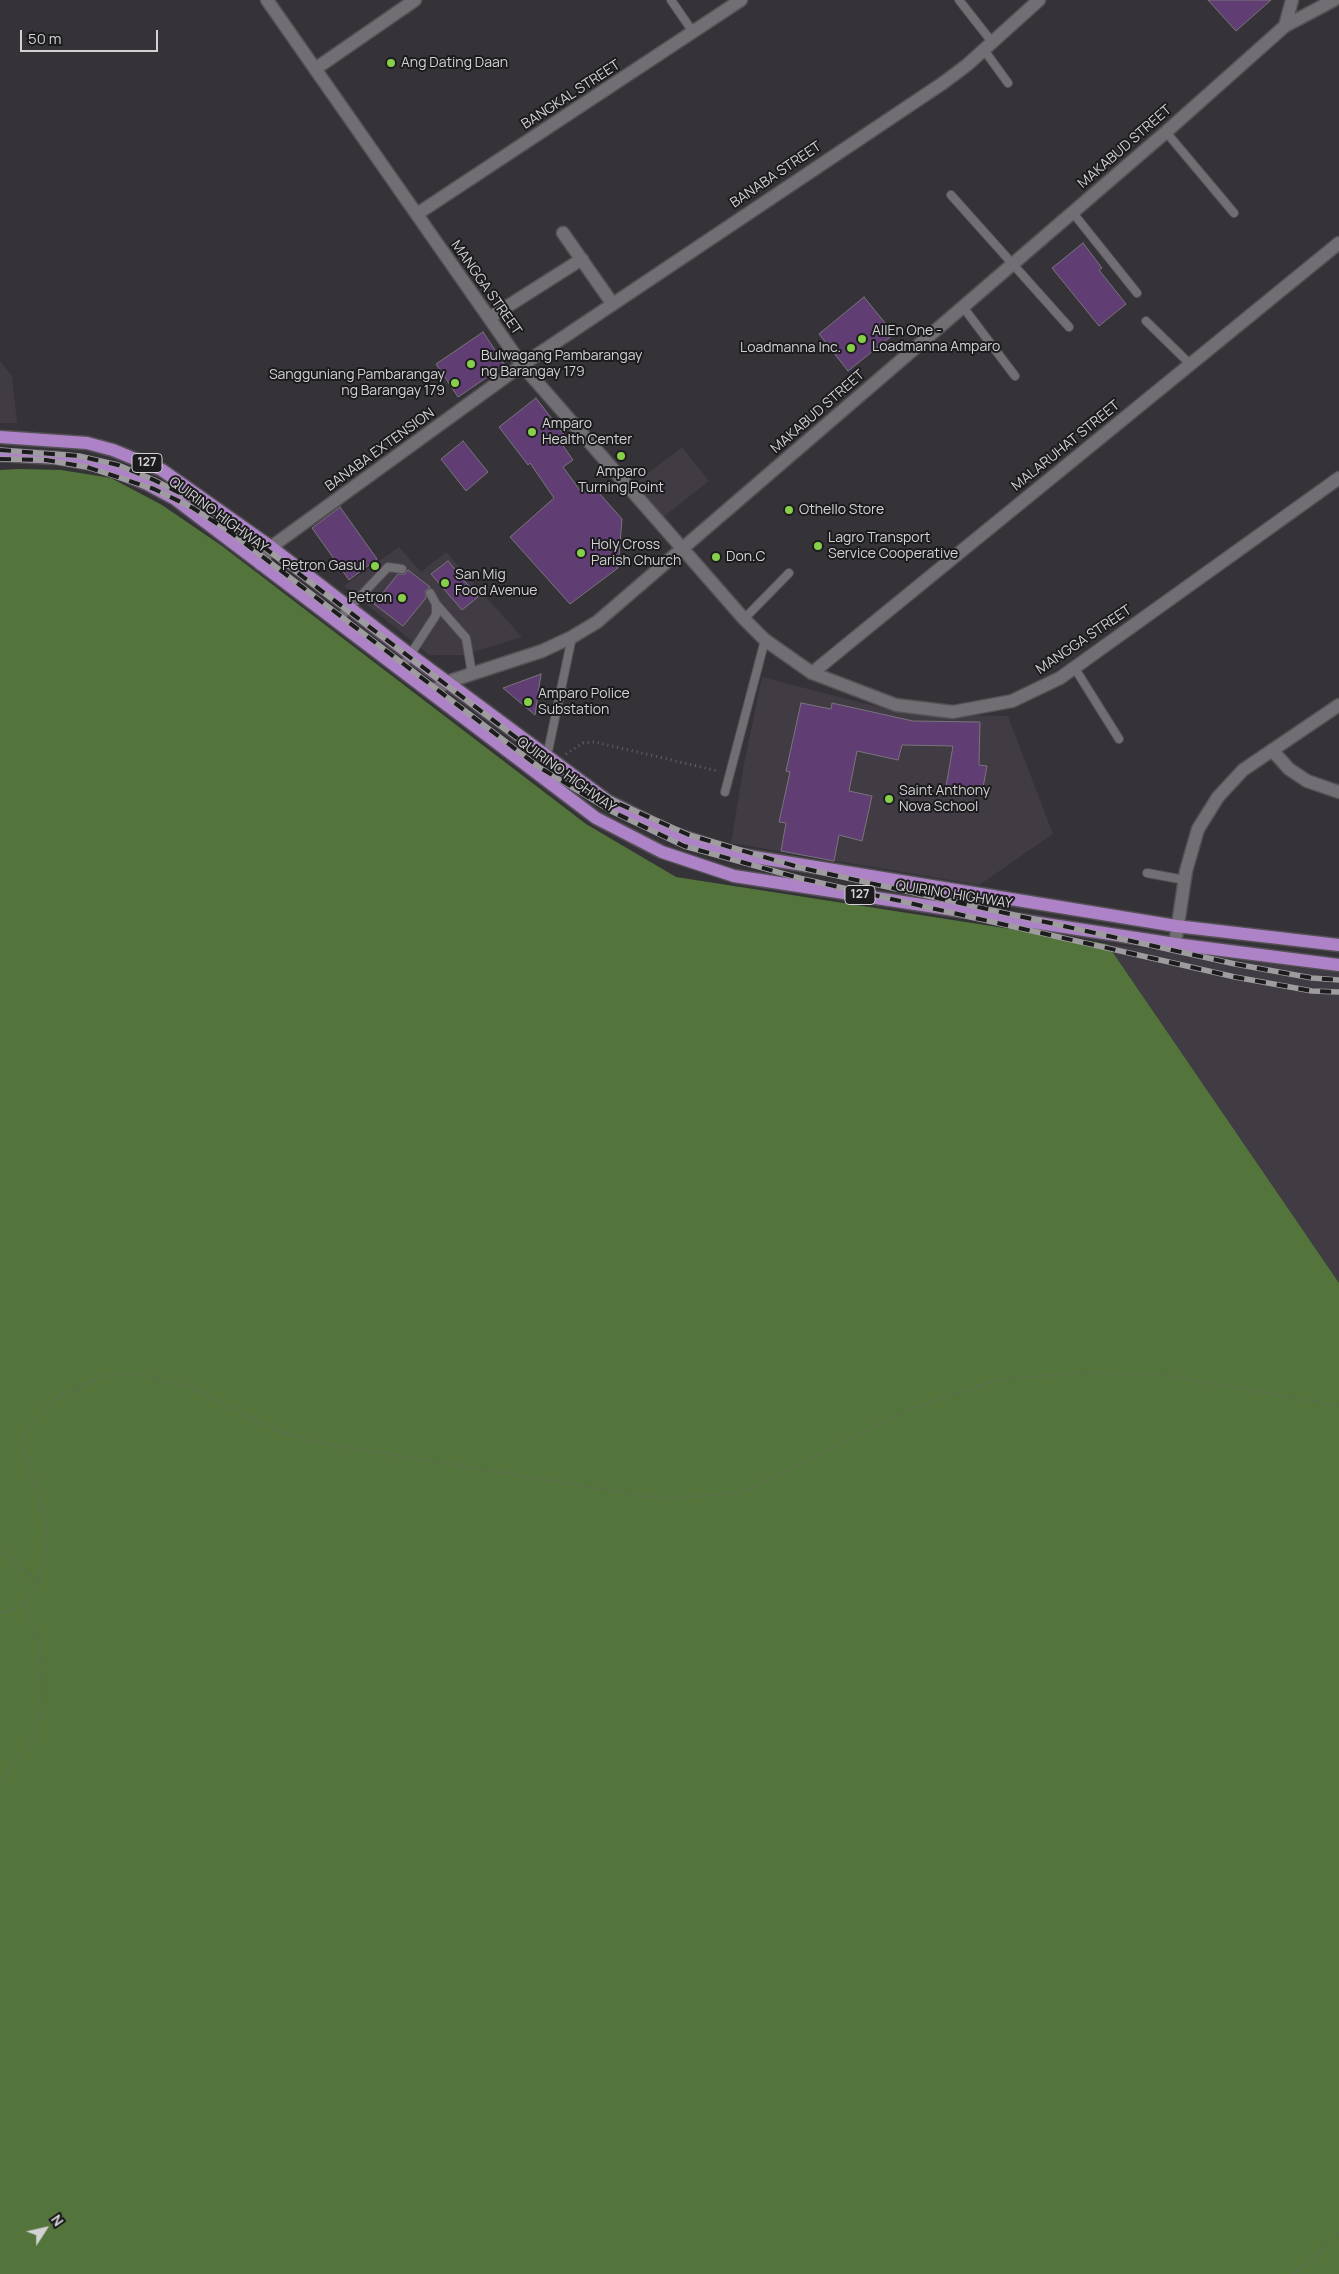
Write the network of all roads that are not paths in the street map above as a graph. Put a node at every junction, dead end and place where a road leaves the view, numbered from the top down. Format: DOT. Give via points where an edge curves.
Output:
graph roads {
  1 [pos="266,0"];
  2 [pos="415,0"];
  3 [pos="671,0"];
  4 [pos="741,0"];
  5 [pos="959,0"];
  6 [pos="1038,0"];
  7 [pos="1292,0"];
  8 [pos="1334,0"];
  9 [pos="1285,26"];
  10 [pos="694,32"];
  11 [pos="988,46"];
  12 [pos="315,69"];
  13 [pos="1008,83"];
  14 [pos="1166,132"];
  15 [pos="951,195"];
  16 [pos="1072,213"];
  17 [pos="1234,213"];
  18 [pos="417,214"];
  19 [pos="563,233"];
  20 [pos="1339,243"];
  21 [pos="582,259"];
  22 [pos="1013,264"];
  23 [pos="1137,293"];
  24 [pos="612,303"];
  25 [pos="963,307"];
  26 [pos="489,318"];
  27 [pos="1146,321"];
  28 [pos="1069,327"];
  29 [pos="1190,364"];
  30 [pos="522,365"];
  31 [pos="1015,376"];
  32 [pos="0,437"];
  33 [pos="0,455"];
  34 [pos="1339,478"];
  35 [pos="271,547"];
  36 [pos="682,548"];
  37 [pos="260,564"];
  38 [pos="402,569"];
  39 [pos="789,573"];
  40 [pos="430,593"];
  41 [pos="436,604"];
  42 [pos="348,607"];
  43 [pos="744,619"];
  44 [pos="337,621"];
  45 [pos="572,637"];
  46 [pos="765,640"];
  47 [pos="412,656"];
  48 [pos="1074,668"];
  49 [pos="401,669"];
  50 [pos="812,673"];
  51 [pos="472,674"];
  52 [pos="447,682"];
  53 [pos="432,692"];
  54 [pos="1339,704"];
  55 [pos="1118,738"];
  56 [pos="1272,750"];
  57 [pos="547,756"];
  58 [pos="725,792"];
  59 [pos="1339,792"];
  60 [pos="1147,873"];
  61 [pos="1185,880"];
  62 [pos="1176,926"];
  63 [pos="1175,944"];
  64 [pos="1339,945"];
  65 [pos="1339,965"];
  1 -- 12 [label="street, MANGGA STREET"];
  2 -- 12 [label="street"];
  3 -- 10 [label="lane"];
  4 -- 10 [label="street, BANGKAL STREET"];
  5 -- 11 [label="lane"];
  6 -- 11 [label="street, BANABA STREET"];
  7 -- 9 [label="street"];
  8 -- 9 [label="street, MAKABUD STREET"];
  9 -- 14 [label="street, MAKABUD STREET"];
  10 -- 18 [label="street, BANGKAL STREET"];
  11 -- 13 [label="lane"];
  11 -- 24 [label="street, BANABA STREET" via="943,83"];
  12 -- 18 [label="street, MANGGA STREET"];
  14 -- 16 [label="street, MAKABUD STREET"];
  14 -- 17 [label="lane"];
  15 -- 22 [label="lane"];
  16 -- 22 [label="street, MAKABUD STREET"];
  16 -- 23 [label="lane"];
  18 -- 26 [label="street, MANGGA STREET"];
  19 -- 21 [label="street"];
  20 -- 29 [label="street, MALARUHAT STREET"];
  21 -- 24 [label="street"];
  21 -- 26 [label="street"];
  22 -- 25 [label="street, MAKABUD STREET"];
  22 -- 28 [label="lane"];
  24 -- 30 [label="street, BANABA STREET"];
  25 -- 31 [label="lane"];
  25 -- 36 [label="street, MAKABUD STREET"];
  26 -- 30 [label="street, MANGGA STREET"];
  27 -- 29 [label="lane"];
  29 -- 50 [label="street, MALARUHAT STREET"];
  30 -- 35 [label="street, BANABA EXTENSION"];
  30 -- 36 [label="street, MANGGA STREET"];
  32 -- 35 [label="main road, QUIRINO HIGHWAY / 127" via="87,443 138,459 162,470"];
  33 -- 37 [label="main road, QUIRINO HIGHWAY / 127" via="88,463 147,484 175,499"];
  34 -- 48 [label="street, MANGGA STREET"];
  35 -- 37 [label="street, BANABA EXTENSION"];
  35 -- 42 [label="main road, QUIRINO HIGHWAY / 127"];
  36 -- 43 [label="street, MANGGA STREET"];
  36 -- 45 [label="street, MAKABUD STREET" via="604,616"];
  37 -- 44 [label="main road, QUIRINO HIGHWAY / 127"];
  38 -- 42 [label="lane" via="388,567"];
  39 -- 43 [label="lane"];
  40 -- 41 [label="lane"];
  41 -- 47 [label="lane" via="436,615"];
  41 -- 51 [label="lane" via="466,638"];
  42 -- 44 [label="lane"];
  42 -- 47 [label="main road, QUIRINO HIGHWAY / 127"];
  43 -- 46 [label="street, MANGGA STREET"];
  44 -- 49 [label="main road, QUIRINO HIGHWAY / 127"];
  45 -- 51 [label="street, MAKABUD STREET" via="517,661"];
  45 -- 57 [label="lane"];
  46 -- 50 [label="street, MANGGA STREET"];
  46 -- 58 [label="lane"];
  47 -- 49 [label="lane"];
  47 -- 52 [label="main road, QUIRINO HIGHWAY / 127"];
  48 -- 50 [label="street, MANGGA STREET" via="1012,701 953,712 896,705"];
  48 -- 55 [label="lane"];
  49 -- 53 [label="main road, QUIRINO HIGHWAY / 127"];
  51 -- 52 [label="street, MAKABUD STREET"];
  52 -- 53 [label="street, MAKABUD STREET"];
  52 -- 57 [label="main road, QUIRINO HIGHWAY / 127"];
  53 -- 63 [label="main road, QUIRINO HIGHWAY / 127" via="596,818 662,852 734,876"];
  54 -- 56 [label="street"];
  56 -- 59 [label="street" via="1289,770 1307,781"];
  56 -- 61 [label="street" via="1243,770 1218,796 1198,828"];
  57 -- 62 [label="main road, QUIRINO HIGHWAY / 127" via="608,801 672,833 736,854"];
  60 -- 61 [label="lane"];
  61 -- 62 [label="street"];
  62 -- 63 [label="street"];
  62 -- 64 [label="main road, QUIRINO HIGHWAY / 127"];
  63 -- 65 [label="main road, QUIRINO HIGHWAY / 127"];
}
